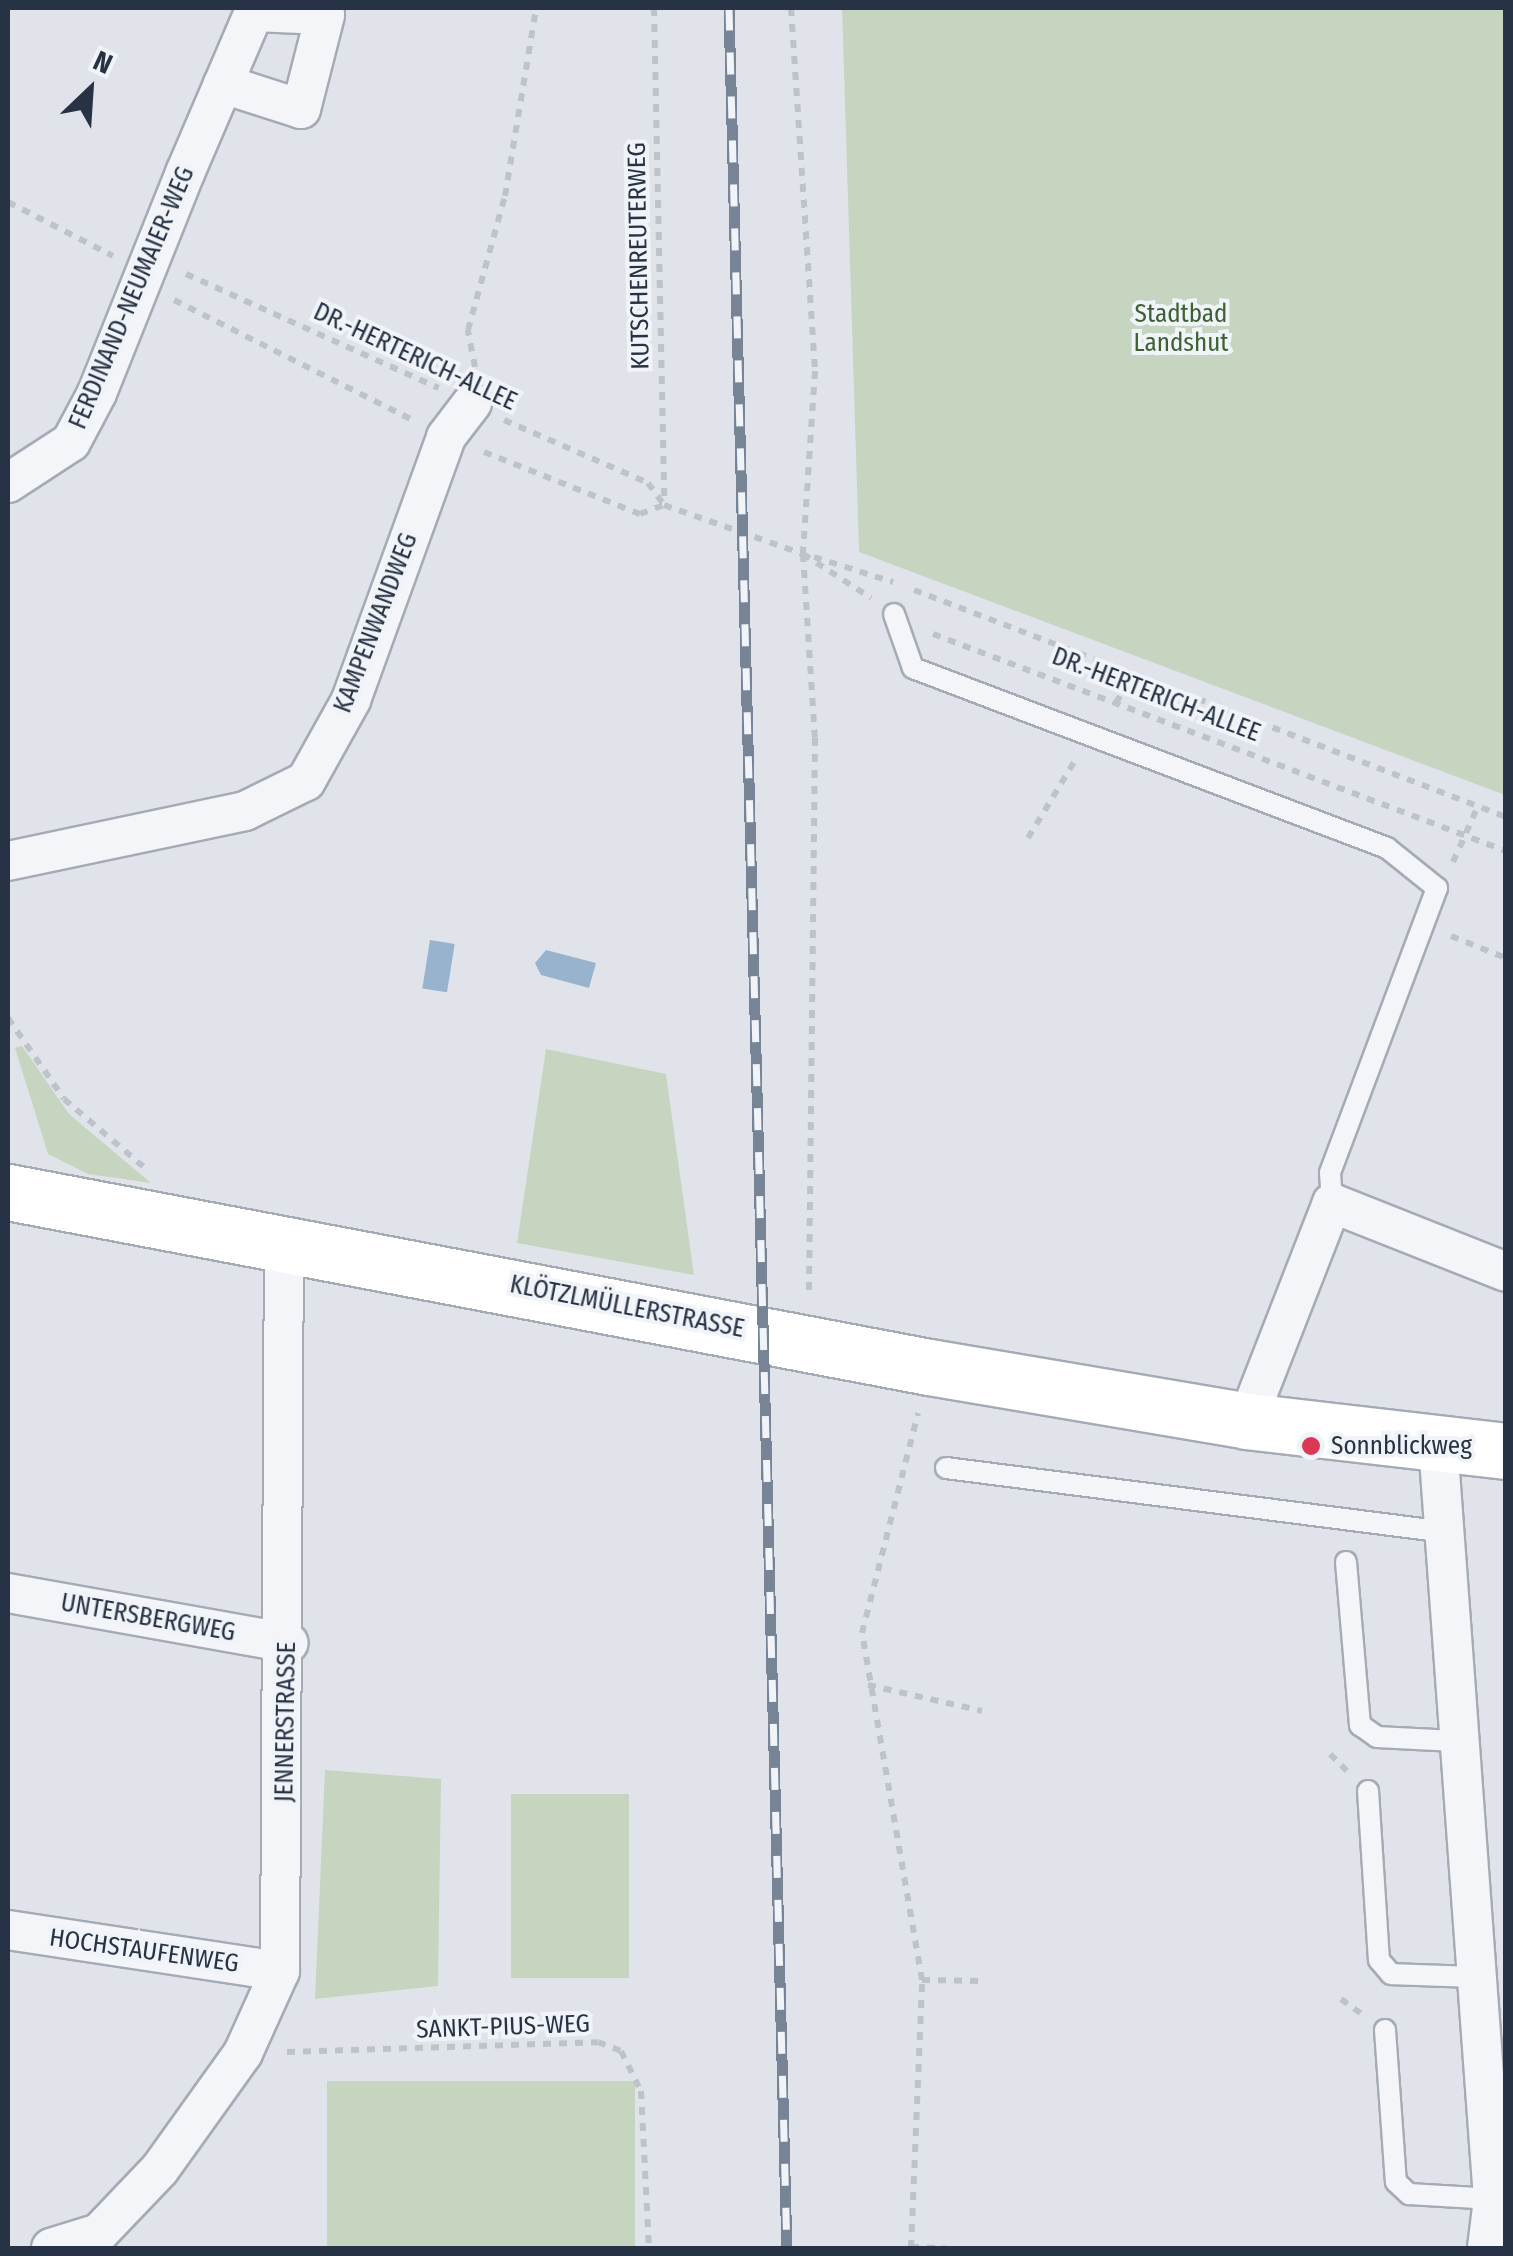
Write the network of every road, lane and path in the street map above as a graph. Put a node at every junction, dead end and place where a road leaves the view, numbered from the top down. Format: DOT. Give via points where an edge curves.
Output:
graph roads {
  1 [pos="536,8"];
  2 [pos="654,8"];
  3 [pos="791,8"];
  4 [pos="223,84"];
  5 [pos="8,202"];
  6 [pos="148,274"];
  7 [pos="472,403"];
  8 [pos="446,437"];
  9 [pos="8,483"];
  10 [pos="664,504"];
  11 [pos="803,554"];
  12 [pos="894,614"];
  13 [pos="1478,806"];
  14 [pos="1506,816"];
  15 [pos="1468,837"];
  16 [pos="1506,852"];
  17 [pos="8,861"];
  18 [pos="1437,888"];
  19 [pos="1430,927"];
  20 [pos="1506,958"];
  21 [pos="8,1018"];
  22 [pos="158,1177"];
  23 [pos="8,1192"];
  24 [pos="1332,1203"];
  25 [pos="284,1241"];
  26 [pos="1506,1272"];
  27 [pos="810,1343"];
  28 [pos="929,1367"];
  29 [pos="1246,1421"];
  30 [pos="1438,1444"];
  31 [pos="1506,1451"];
  32 [pos="946,1468"];
  33 [pos="1440,1531"];
  34 [pos="1346,1562"];
  35 [pos="8,1594"];
  36 [pos="288,1644"];
  37 [pos="868,1685"];
  38 [pos="982,1711"];
  39 [pos="1456,1741"];
  40 [pos="1368,1791"];
  41 [pos="8,1930"];
  42 [pos="280,1971"];
  43 [pos="1479,1977"];
  44 [pos="922,1980"];
  45 [pos="982,1981"];
  46 [pos="1385,2030"];
  47 [pos="243,2053"];
  48 [pos="1493,2199"];
  49 [pos="51,2248"];
  50 [pos="649,2248"];
  51 [pos="910,2248"];
  52 [pos="945,2248"];
  53 [pos="1487,2248"];
  1 -- 7 [label="path" via="505,196 468,330 479,385"];
  2 -- 10 [label="path, KUTSCHENREUTERWEG"];
  3 -- 11 [label="path" via="815,371"];
  4 -- 6 [label="street, FERDINAND-NEUMAIER-WEG"];
  5 -- 6 [label="path, DR.-HERTERICH-ALLEE"];
  6 -- 7 [label="path, DR.-HERTERICH-ALLEE" via="183,273"];
  6 -- 8 [label="path" via="165,295"];
  6 -- 9 [label="street, FERDINAND-NEUMAIER-WEG" via="71,442"];
  7 -- 8 [label="street, KAMPENWANDWEG"];
  7 -- 10 [label="path, DR.-HERTERICH-ALLEE" via="648,483"];
  8 -- 10 [label="path" via="640,514"];
  8 -- 17 [label="street, KAMPENWANDWEG" via="352,700 306,782 245,811"];
  10 -- 11 [label="path, DR.-HERTERICH-ALLEE"];
  11 -- 12 [label="path, DR.-HERTERICH-ALLEE"];
  11 -- 13 [label="path, DR.-HERTERICH-ALLEE"];
  11 -- 27 [label="path" via="815,738"];
  12 -- 15 [label="path, DR.-HERTERICH-ALLEE"];
  12 -- 18 [label="lane" via="913,668 1387,848"];
  13 -- 14 [label="path, DR.-HERTERICH-ALLEE"];
  13 -- 15 [label="path"];
  15 -- 16 [label="path, DR.-HERTERICH-ALLEE"];
  15 -- 18 [label="path"];
  18 -- 19 [label="lane"];
  19 -- 20 [label="path"];
  19 -- 24 [label="lane" via="1330,1174"];
  21 -- 22 [label="path" via="64,1099"];
  23 -- 25 [label="street, KLÖTZLMÜLLERSTRASSE"];
  24 -- 26 [label="street"];
  24 -- 29 [label="street"];
  25 -- 27 [label="street, KLÖTZLMÜLLERSTRASSE"];
  25 -- 36 [label="street, JENNERSTRASSE"];
  27 -- 28 [label="street, KLÖTZLMÜLLERSTRASSE"];
  28 -- 29 [label="street, KLÖTZLMÜLLERSTRASSE"];
  28 -- 37 [label="path" via="872,1567 862,1633"];
  29 -- 30 [label="street, KLÖTZLMÜLLERSTRASSE"];
  30 -- 31 [label="street, KLÖTZLMÜLLERSTRASSE"];
  30 -- 33 [label="street"];
  32 -- 33 [label="lane"];
  33 -- 39 [label="street"];
  34 -- 39 [label="lane" via="1360,1725 1376,1737"];
  35 -- 36 [label="street, UNTERSBERGWEG"];
  36 -- 42 [label="street, JENNERSTRASSE"];
  37 -- 38 [label="path"];
  37 -- 44 [label="path"];
  39 -- 43 [label="street"];
  40 -- 43 [label="lane" via="1379,1960 1391,1974"];
  41 -- 42 [label="street, HOCHSTAUFENWEG"];
  42 -- 47 [label="street, JENNERSTRASSE"];
  43 -- 48 [label="street"];
  44 -- 45 [label="path"];
  44 -- 51 [label="path"];
  46 -- 48 [label="lane" via="1396,2182 1409,2194"];
  47 -- 49 [label="street, JENNERSTRASSE" via="160,2169 99,2233"];
  47 -- 50 [label="path, SANKT-PIUS-WEG" via="598,2042 621,2052 641,2091"];
  48 -- 53 [label="street"];
  51 -- 52 [label="path"];
}
